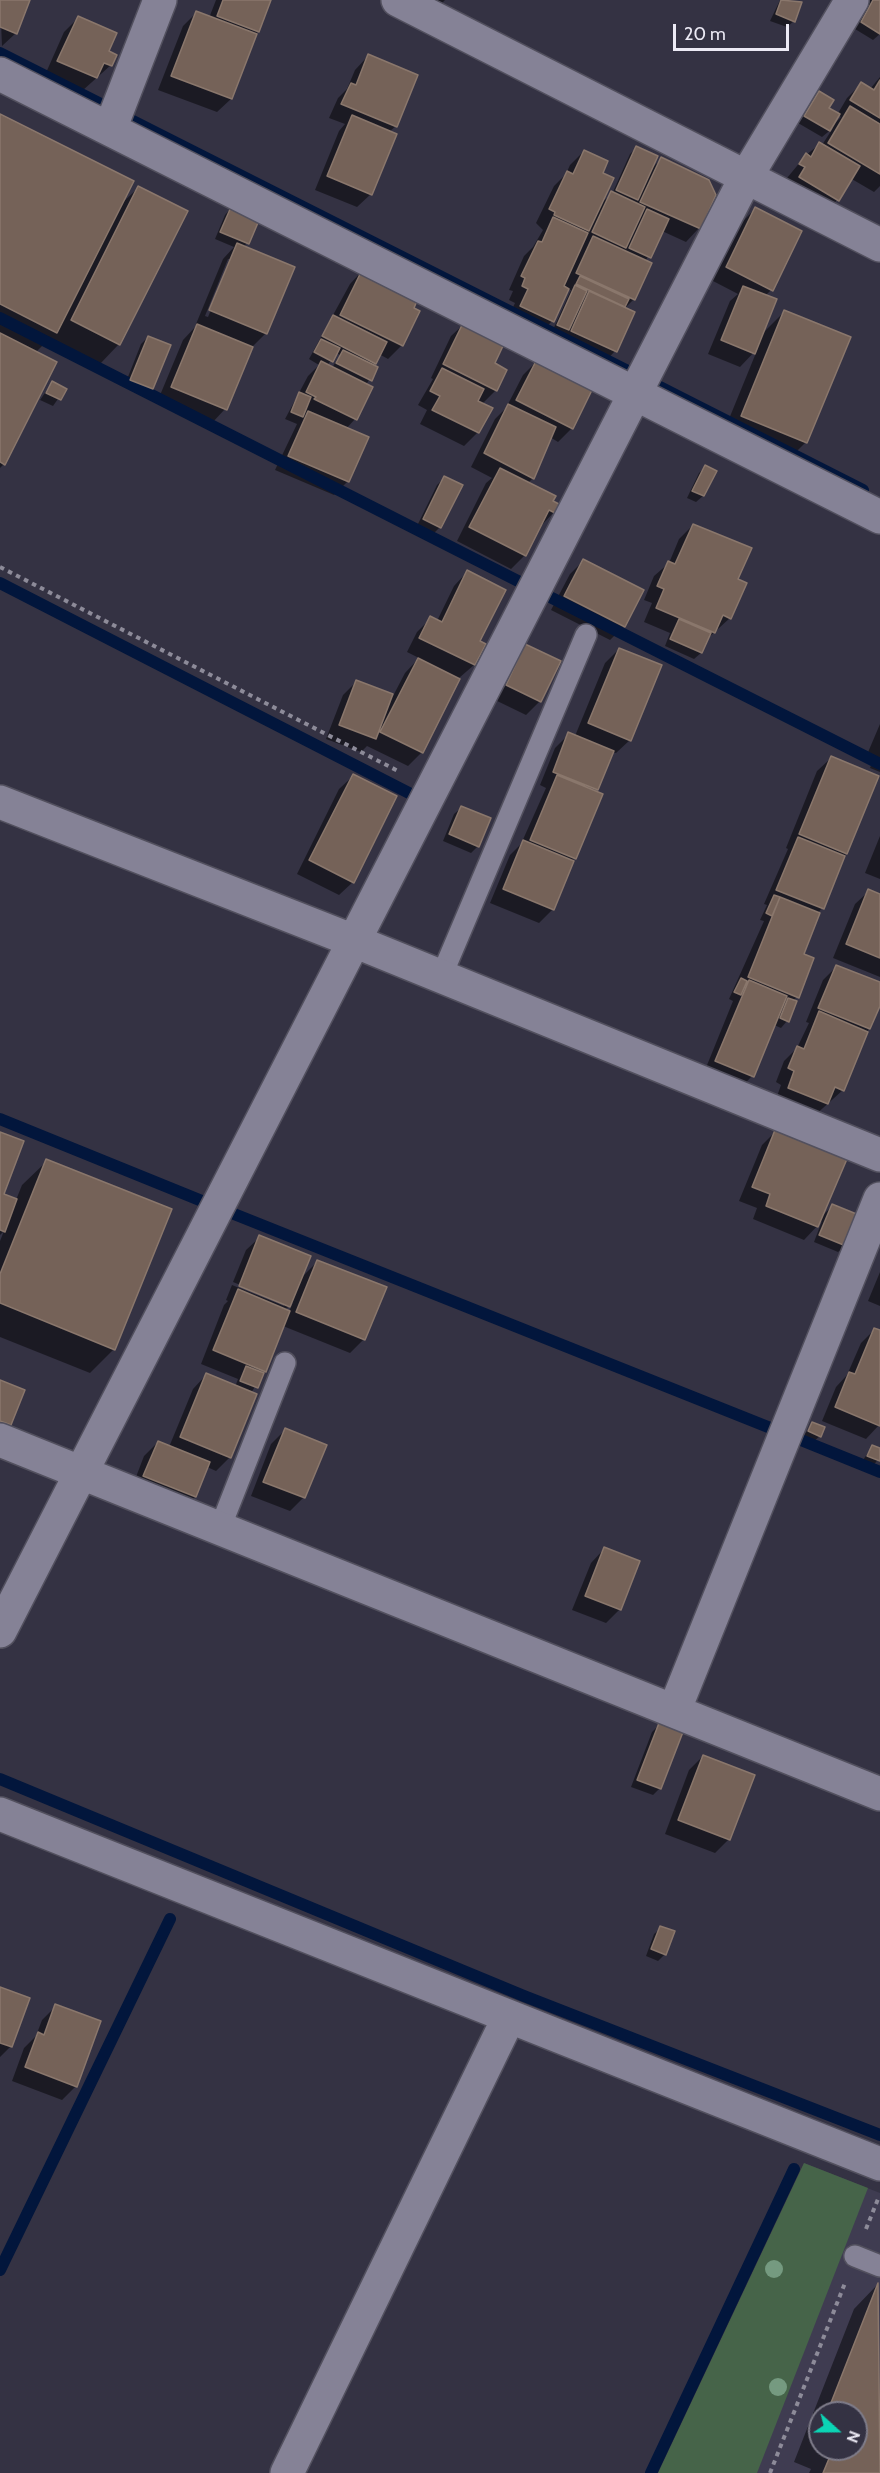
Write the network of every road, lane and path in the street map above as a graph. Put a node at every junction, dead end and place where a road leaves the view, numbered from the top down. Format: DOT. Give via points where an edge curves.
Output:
graph roads {
  1 [pos="160,0"];
  2 [pos="398,0"];
  3 [pos="852,0"];
  4 [pos="0,74"];
  5 [pos="110,129"];
  6 [pos="746,177"];
  7 [pos="880,245"];
  8 [pos="636,396"];
  9 [pos="880,518"];
  10 [pos="0,567"];
  11 [pos="586,635"];
  12 [pos="433,789"];
  13 [pos="0,802"];
  14 [pos="354,941"];
  15 [pos="441,977"];
  16 [pos="880,1155"];
  17 [pos="880,1199"];
  18 [pos="285,1363"];
  19 [pos="0,1440"];
  20 [pos="81,1472"];
  21 [pos="220,1528"];
  22 [pos="0,1631"];
  23 [pos="674,1711"];
  24 [pos="880,1794"];
  25 [pos="0,1814"];
  26 [pos="508,2017"];
  27 [pos="880,2164"];
  28 [pos="880,2193"];
  29 [pos="855,2256"];
  30 [pos="880,2266"];
  31 [pos="287,2473"];
  32 [pos="770,2473"];
  1 -- 5 [label="street"];
  2 -- 6 [label="street"];
  3 -- 6 [label="street"];
  4 -- 5 [label="street"];
  5 -- 8 [label="street"];
  6 -- 7 [label="street"];
  6 -- 8 [label="street"];
  8 -- 9 [label="street"];
  8 -- 12 [label="street"];
  10 -- 12 [label="path"];
  11 -- 15 [label="lane"];
  12 -- 14 [label="street"];
  13 -- 14 [label="street"];
  14 -- 15 [label="street"];
  14 -- 20 [label="street"];
  15 -- 16 [label="street"];
  17 -- 23 [label="street"];
  18 -- 21 [label="lane"];
  19 -- 20 [label="street"];
  20 -- 21 [label="street"];
  20 -- 22 [label="street"];
  21 -- 23 [label="street"];
  23 -- 24 [label="street"];
  25 -- 26 [label="street"];
  26 -- 27 [label="street"];
  26 -- 31 [label="street"];
  28 -- 29 [label="path"];
  29 -- 30 [label="lane"];
  29 -- 32 [label="path"];
}
